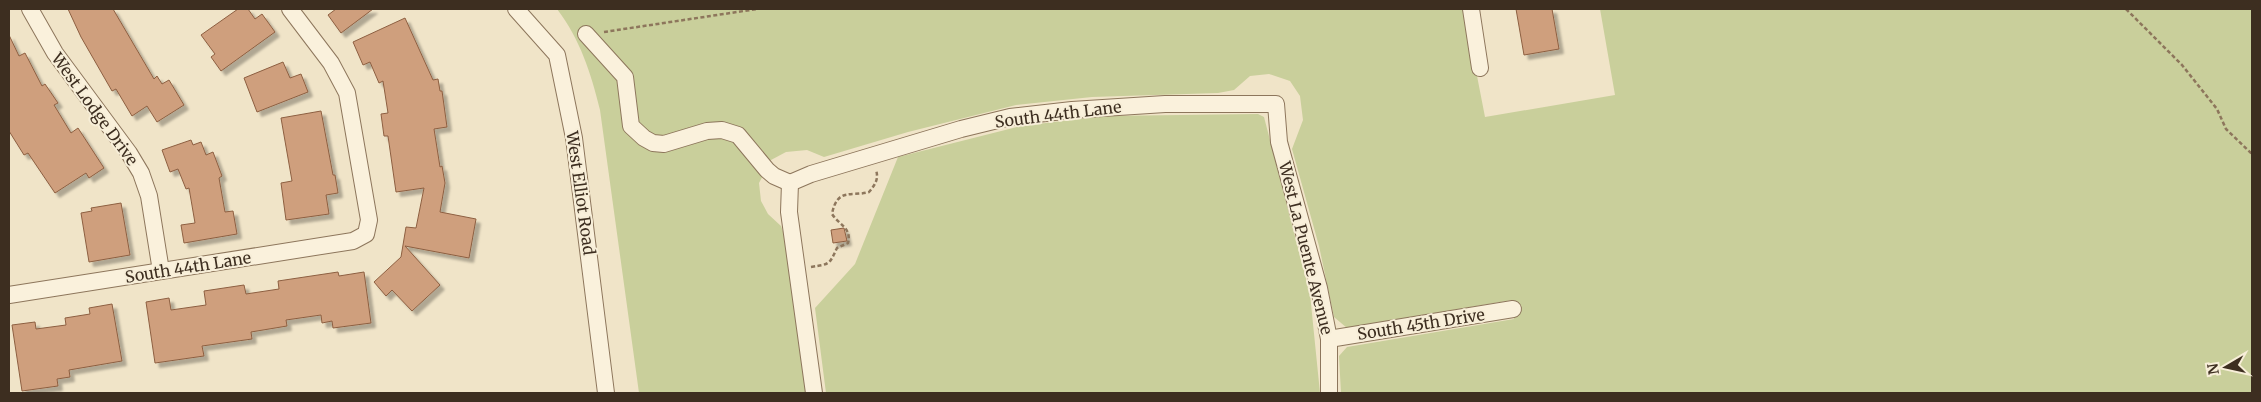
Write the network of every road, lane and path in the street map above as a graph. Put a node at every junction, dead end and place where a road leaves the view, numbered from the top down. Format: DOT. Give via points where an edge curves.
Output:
graph roads {
  1 [pos="30,9"];
  2 [pos="290,9"];
  3 [pos="516,9"];
  4 [pos="757,9"];
  5 [pos="1471,9"];
  6 [pos="2126,9"];
  7 [pos="586,34"];
  8 [pos="1480,68"];
  9 [pos="1276,104"];
  10 [pos="2252,154"];
  11 [pos="872,156"];
  12 [pos="790,183"];
  13 [pos="797,270"];
  14 [pos="161,271"];
  15 [pos="9,294"];
  16 [pos="1513,309"];
  17 [pos="1329,339"];
  18 [pos="606,393"];
  19 [pos="814,393"];
  20 [pos="1329,393"];
  1 -- 14 [label="street, West Lodge Drive" via="55,53 141,173 149,196"];
  2 -- 14 [label="street, South 44th Lane" via="331,63 347,93 369,220 366,234 353,241"];
  3 -- 18 [label="street, West Elliot Road" via="557,55 574,138"];
  4 -- 7 [label="path"];
  5 -- 8 [label="street"];
  6 -- 10 [label="path" via="2182,65 2217,109 2226,129"];
  7 -- 12 [label="street" via="625,77 631,126 644,138 664,144 707,131 722,130 738,135 767,170"];
  9 -- 11 [label="street, South 44th Lane" via="1165,104 1010,117"];
  9 -- 17 [label="street, West La Puente Avenue" via="1279,142 1319,288"];
  11 -- 12 [label="street, South 44th Lane"];
  11 -- 13 [label="path" via="878,175 876,184 863,194 847,193 836,201 833,208 832,214 848,231 848,243 837,248 828,265"];
  12 -- 13 [label="street" via="789,212"];
  13 -- 19 [label="street"];
  14 -- 15 [label="street, South 44th Lane"];
  16 -- 17 [label="street, South 45th Drive"];
  17 -- 20 [label="street, West La Puente Avenue"];
}
